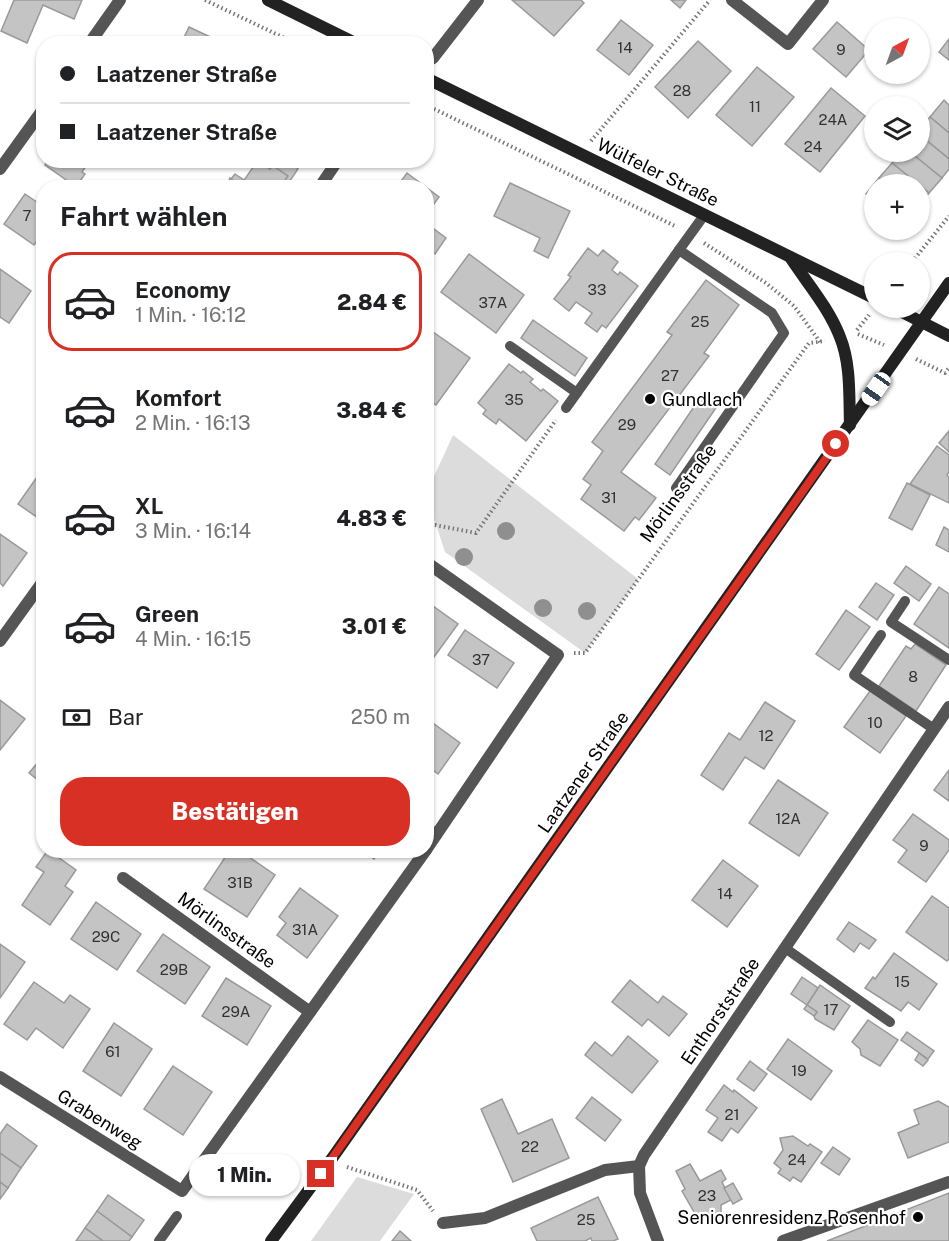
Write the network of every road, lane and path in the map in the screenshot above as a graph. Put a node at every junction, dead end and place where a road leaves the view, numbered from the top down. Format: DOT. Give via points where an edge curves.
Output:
graph roads {
  1 [pos="120,0"];
  2 [pos="205,0"];
  3 [pos="268,0"];
  4 [pos="478,0"];
  5 [pos="710,0"];
  6 [pos="732,0"];
  7 [pos="821,1"];
  8 [pos="95,36"];
  9 [pos="280,36"];
  10 [pos="341,36"];
  11 [pos="434,57"];
  12 [pos="434,82"];
  13 [pos="434,109"];
  14 [pos="36,119"];
  15 [pos="580,154"];
  16 [pos="0,169"];
  17 [pos="705,214"];
  18 [pos="949,216"];
  19 [pos="691,234"];
  20 [pos="679,250"];
  21 [pos="920,252"];
  22 [pos="789,256"];
  23 [pos="949,283"];
  24 [pos="864,293"];
  25 [pos="867,318"];
  26 [pos="914,318"];
  27 [pos="922,322"];
  28 [pos="854,333"];
  29 [pos="949,336"];
  30 [pos="510,346"];
  31 [pos="949,368"];
  32 [pos="945,374"];
  33 [pos="577,393"];
  34 [pos="566,408"];
  35 [pos="850,425"];
  36 [pos="676,488"];
  37 [pos="434,525"];
  38 [pos="434,568"];
  39 [pos="36,590"];
  40 [pos="905,601"];
  41 [pos="881,635"];
  42 [pos="0,641"];
  43 [pos="558,655"];
  44 [pos="949,660"];
  45 [pos="949,707"];
  46 [pos="934,729"];
  47 [pos="434,828"];
  48 [pos="420,858"];
  49 [pos="123,878"];
  50 [pos="785,948"];
  51 [pos="310,1012"];
  52 [pos="890,1022"];
  53 [pos="0,1077"];
  54 [pos="333,1157"];
  55 [pos="639,1166"];
  56 [pos="949,1182"];
  57 [pos="177,1216"];
  58 [pos="443,1223"];
  59 [pos="159,1241"];
  60 [pos="271,1241"];
  61 [pos="658,1241"];
  62 [pos="783,1241"];
  1 -- 8 [label="street"];
  2 -- 9 [label="path"];
  3 -- 10 [label="main road"];
  4 -- 11 [label="street"];
  5 -- 15 [label="path"];
  6 -- 7 [label="street" via="788,44"];
  12 -- 15 [label="main road, Wülfeler Straße"];
  13 -- 19 [label="path"];
  14 -- 16 [label="street"];
  15 -- 17 [label="main road, Wülfeler Straße"];
  17 -- 19 [label="lane"];
  17 -- 22 [label="main road, Wülfeler Straße"];
  18 -- 21 [label="path"];
  19 -- 20 [label="lane"];
  19 -- 43 [label="path, Mörlinsstraße" via="794,306 820,342 809,343 585,652"];
  20 -- 33 [label="lane"];
  20 -- 36 [label="lane" via="772,313 784,333"];
  22 -- 24 [label="main road, Wülfeler Straße"];
  22 -- 35 [label="main road" via="840,338 847,368"];
  23 -- 27 [label="main road, Laatzener Straße"];
  25 -- 28 [label="path"];
  26 -- 27 [label="main road"];
  27 -- 29 [label="main road"];
  27 -- 35 [label="main road, Laatzener Straße"];
  30 -- 33 [label="lane"];
  31 -- 32 [label="path"];
  33 -- 34 [label="lane"];
  34 -- 37 [label="path" via="476,533"];
  35 -- 54 [label="main road, Laatzener Straße"];
  38 -- 43 [label="street"];
  39 -- 42 [label="street"];
  40 -- 44 [label="lane" via="891,622"];
  41 -- 46 [label="lane" via="854,675"];
  43 -- 47 [label="street"];
  45 -- 46 [label="street, Enthorststraße"];
  46 -- 50 [label="street, Enthorststraße"];
  48 -- 51 [label="street"];
  49 -- 51 [label="street, Mörlinsstraße"];
  50 -- 52 [label="lane"];
  50 -- 55 [label="street, Enthorststraße"];
  51 -- 53 [label="street, Grabenweg" via="182,1191"];
  54 -- 58 [label="path" via="351,1169 417,1190"];
  54 -- 60 [label="main road, Laatzener Straße"];
  55 -- 58 [label="street" via="605,1170 485,1218"];
  55 -- 61 [label="street" via="640,1193"];
  56 -- 62 [label="street"];
  57 -- 59 [label="lane"];
}
